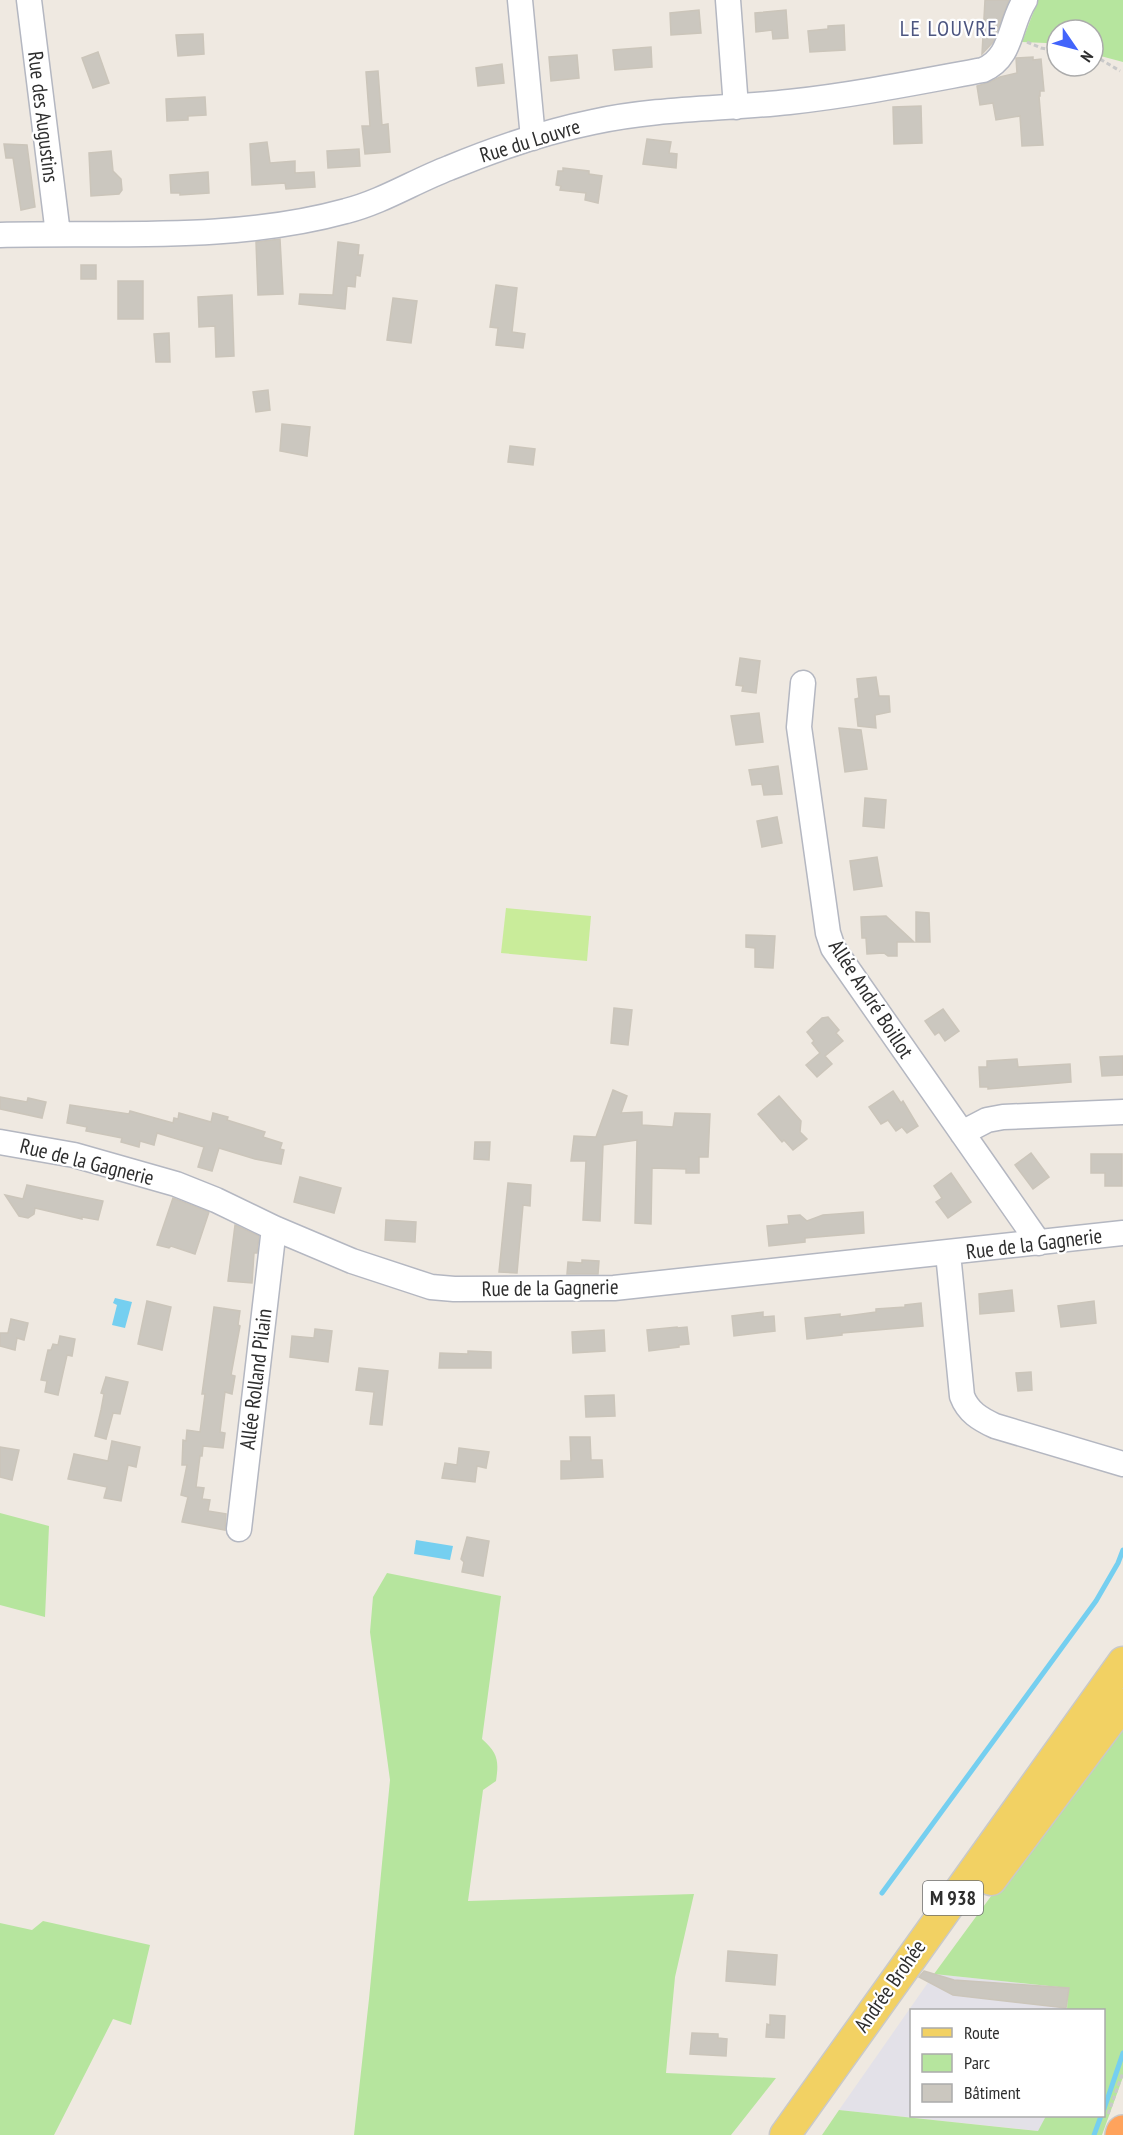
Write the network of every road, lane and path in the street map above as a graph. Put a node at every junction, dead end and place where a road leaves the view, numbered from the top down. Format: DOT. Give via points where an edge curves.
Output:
graph roads {
  1 [pos="29,0"];
  2 [pos="520,0"];
  3 [pos="728,0"];
  4 [pos="1025,0"];
  5 [pos="1041,48"];
  6 [pos="1045,49"];
  7 [pos="1105,62"];
  8 [pos="1120,71"];
  9 [pos="736,107"];
  10 [pos="533,138"];
  11 [pos="58,234"];
  12 [pos="0,235"];
  13 [pos="803,682"];
  14 [pos="1123,1112"];
  15 [pos="962,1133"];
  16 [pos="0,1142"];
  17 [pos="274,1228"];
  18 [pos="1123,1233"];
  19 [pos="1039,1243"];
  20 [pos="948,1253"];
  21 [pos="1123,1464"];
  22 [pos="239,1529"];
  23 [pos="1123,1662"];
  24 [pos="1123,1704"];
  25 [pos="1123,2072"];
  26 [pos="1118,2127"];
  27 [pos="784,2135"];
  28 [pos="806,2135"];
  1 -- 11 [label="street, Rue des Augustins"];
  2 -- 10 [label="street"];
  3 -- 9 [label="street"];
  4 -- 9 [label="street, Rue du Louvre" via="1003,54 983,70 863,92"];
  5 -- 6 [label="path"];
  7 -- 8 [label="path"];
  9 -- 10 [label="street, Rue du Louvre" via="623,116"];
  10 -- 11 [label="street, Rue du Louvre" via="447,168 360,207 322,218 235,231 173,235"];
  11 -- 12 [label="street, Rue du Louvre"];
  13 -- 15 [label="street, Allée André Boillot" via="799,727 833,948"];
  14 -- 15 [label="street" via="1003,1117 987,1120"];
  15 -- 19 [label="street, Allée André Boillot"];
  16 -- 17 [label="street, Rue de la Gagnerie" via="74,1155 176,1184"];
  17 -- 20 [label="street, Rue de la Gagnerie" via="352,1261 431,1287 454,1289 614,1288"];
  17 -- 22 [label="street, Allée Rolland Pilain"];
  18 -- 19 [label="street, Rue de la Gagnerie"];
  19 -- 20 [label="street, Rue de la Gagnerie"];
  20 -- 21 [label="street" via="966,1406 994,1426"];
  23 -- 27 [label="main road, Andrée Brohée / M 938"];
  24 -- 28 [label="main road, Andrée Brohée / M 938" via="939,1949"];
  25 -- 26 [label="path"];
}
